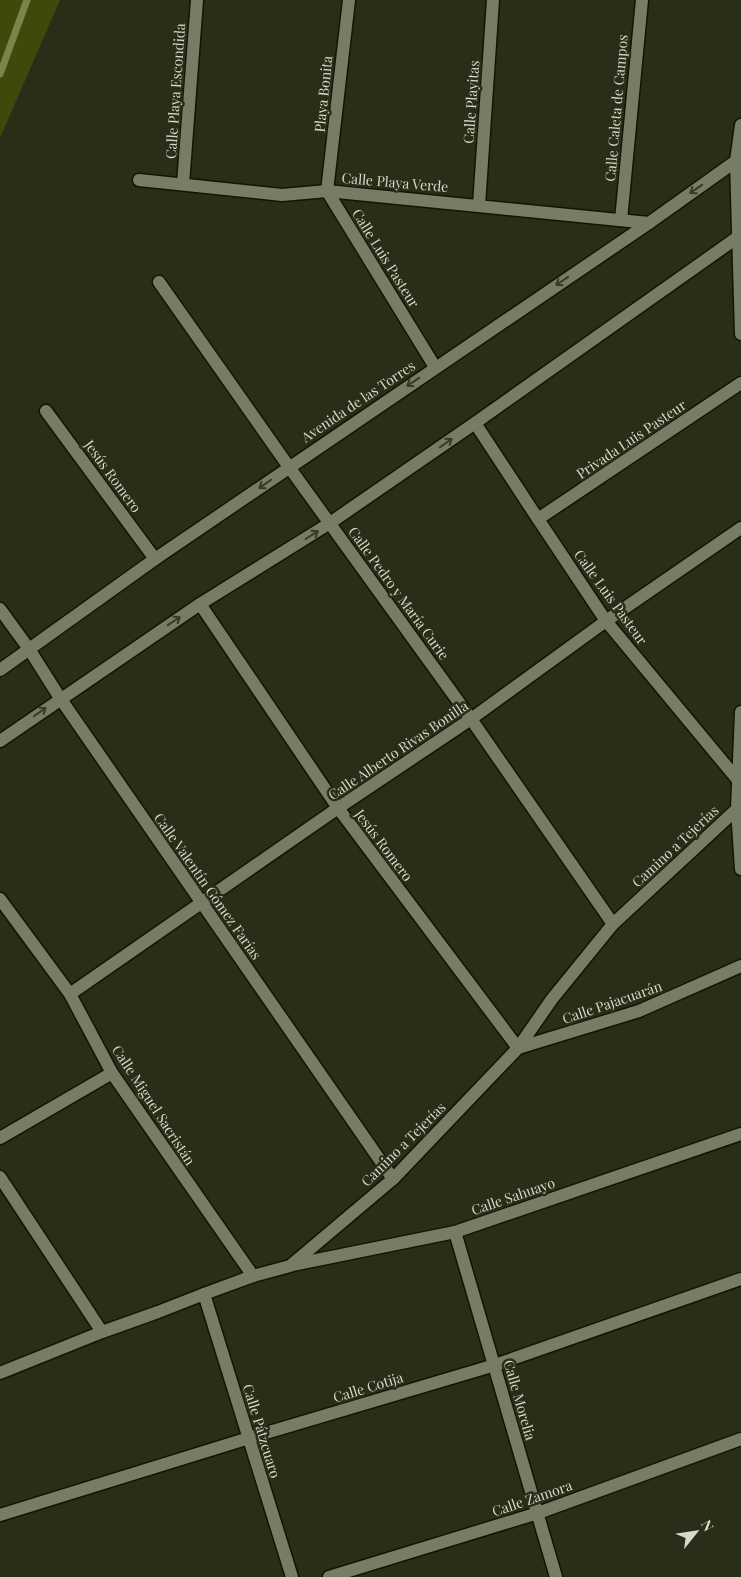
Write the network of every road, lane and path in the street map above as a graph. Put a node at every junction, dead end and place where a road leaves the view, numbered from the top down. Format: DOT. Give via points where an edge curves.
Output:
graph roads {
  1 [pos="197,0"];
  2 [pos="349,0"];
  3 [pos="494,0"];
  4 [pos="642,0"];
  5 [pos="741,125"];
  6 [pos="736,161"];
  7 [pos="139,180"];
  8 [pos="183,184"];
  9 [pos="327,191"];
  10 [pos="479,205"];
  11 [pos="621,220"];
  12 [pos="649,223"];
  13 [pos="738,237"];
  14 [pos="159,282"];
  15 [pos="741,334"];
  16 [pos="436,367"];
  17 [pos="741,383"];
  18 [pos="46,410"];
  19 [pos="475,423"];
  20 [pos="289,467"];
  21 [pos="538,520"];
  22 [pos="330,524"];
  23 [pos="741,528"];
  24 [pos="155,559"];
  25 [pos="200,604"];
  26 [pos="0,610"];
  27 [pos="606,621"];
  28 [pos="29,649"];
  29 [pos="0,670"];
  30 [pos="60,698"];
  31 [pos="741,712"];
  32 [pos="471,719"];
  33 [pos="0,740"];
  34 [pos="737,778"];
  35 [pos="338,808"];
  36 [pos="737,808"];
  37 [pos="741,870"];
  38 [pos="0,899"];
  39 [pos="202,903"];
  40 [pos="614,924"];
  41 [pos="741,966"];
  42 [pos="70,994"];
  43 [pos="518,1048"];
  44 [pos="112,1073"];
  45 [pos="741,1134"];
  46 [pos="0,1138"];
  47 [pos="0,1177"];
  48 [pos="393,1179"];
  49 [pos="455,1232"];
  50 [pos="290,1266"];
  51 [pos="253,1276"];
  52 [pos="741,1279"];
  53 [pos="204,1294"];
  54 [pos="102,1332"];
  55 [pos="495,1365"];
  56 [pos="0,1373"];
  57 [pos="249,1438"];
  58 [pos="741,1439"];
  59 [pos="538,1513"];
  60 [pos="0,1515"];
  61 [pos="292,1577"];
  62 [pos="330,1577"];
  63 [pos="556,1577"];
  1 -- 8 [label="street, Calle Playa Escondida"];
  2 -- 9 [label="street, Playa Bonita"];
  3 -- 10 [label="street, Calle Playitas"];
  4 -- 11 [label="street, Calle Caleta de Campos"];
  5 -- 6 [label="street"];
  6 -- 12 [label="street, Avenida de las Torres, one-way"];
  6 -- 13 [label="street"];
  7 -- 8 [label="street, Calle Playa Verde"];
  8 -- 9 [label="street, Calle Playa Verde" via="282,195"];
  9 -- 10 [label="street, Calle Playa Verde"];
  9 -- 16 [label="street, Calle Luis Pasteur"];
  10 -- 11 [label="street, Calle Playa Verde"];
  11 -- 12 [label="street, Calle Playa Verde"];
  12 -- 16 [label="street, Avenida de las Torres, one-way"];
  13 -- 15 [label="street"];
  13 -- 19 [label="street"];
  14 -- 20 [label="street, Calle Pedro y María Curie"];
  16 -- 20 [label="street, Avenida de las Torres, one-way"];
  17 -- 21 [label="street, Privada Luis Pasteur"];
  18 -- 24 [label="street, Jesús Romero"];
  19 -- 21 [label="street, Calle Luis Pasteur"];
  22 -- 19 [label="street, one-way"];
  20 -- 22 [label="street, Calle Pedro y María Curie"];
  20 -- 24 [label="street, Avenida de las Torres, one-way"];
  21 -- 27 [label="street, Calle Luis Pasteur"];
  25 -- 22 [label="street, one-way"];
  22 -- 32 [label="street, Calle Pedro y María Curie"];
  23 -- 27 [label="street, Calle Alberto Rivas Bonilla"];
  24 -- 28 [label="street, Avenida de las Torres"];
  30 -- 25 [label="street, one-way"];
  25 -- 35 [label="street, Jesús Romero"];
  26 -- 28 [label="street, Calle Valentín Gómez Farías"];
  27 -- 32 [label="street, Calle Alberto Rivas Bonilla"];
  27 -- 34 [label="street, Calle Luis Pasteur"];
  28 -- 29 [label="street, Avenida de las Torres"];
  28 -- 30 [label="street, Calle Valentín Gómez Farías"];
  33 -- 30 [label="street, one-way"];
  30 -- 39 [label="street, Calle Valentín Gómez Farías"];
  31 -- 34 [label="street"];
  32 -- 35 [label="street, Calle Alberto Rivas Bonilla"];
  32 -- 40 [label="street, Calle Pedro y María Curie"];
  34 -- 36 [label="street"];
  35 -- 39 [label="street, Calle Alberto Rivas Bonilla"];
  35 -- 43 [label="street, Jesús Romero"];
  36 -- 37 [label="street"];
  36 -- 40 [label="street, Camino a Tejerías"];
  38 -- 42 [label="street, Calle Miguel Sacristán"];
  39 -- 42 [label="street, Calle Alberto Rivas Bonilla"];
  39 -- 48 [label="street, Calle Valentín Gómez Farías"];
  40 -- 43 [label="street, Camino a Tejerías" via="552,999"];
  41 -- 43 [label="street, Calle Pajacuarán" via="639,1011"];
  42 -- 44 [label="street, Calle Miguel Sacristán"];
  43 -- 48 [label="street, Camino a Tejerías"];
  44 -- 46 [label="street"];
  44 -- 51 [label="street, Calle Miguel Sacristán"];
  45 -- 49 [label="street, Calle Sahuayo"];
  47 -- 54 [label="street"];
  48 -- 50 [label="street, Camino a Tejerías"];
  49 -- 50 [label="street, Calle Sahuayo"];
  49 -- 55 [label="street, Calle Morelia"];
  50 -- 51 [label="street, Camino a Tejerías"];
  51 -- 53 [label="street, Camino a Tejerías"];
  52 -- 55 [label="street, Calle Cotija"];
  53 -- 54 [label="street, Camino a Tejerías"];
  53 -- 57 [label="street, Calle Pátzcuaro"];
  54 -- 56 [label="street, Camino a Tejerías"];
  55 -- 57 [label="street, Calle Cotija"];
  55 -- 59 [label="street, Calle Morelia"];
  57 -- 60 [label="street, Calle Cotija"];
  57 -- 61 [label="street, Calle Pátzcuaro"];
  58 -- 59 [label="street, Calle Zamora"];
  59 -- 62 [label="street, Calle Zamora"];
  59 -- 63 [label="street, Calle Morelia"];
}
